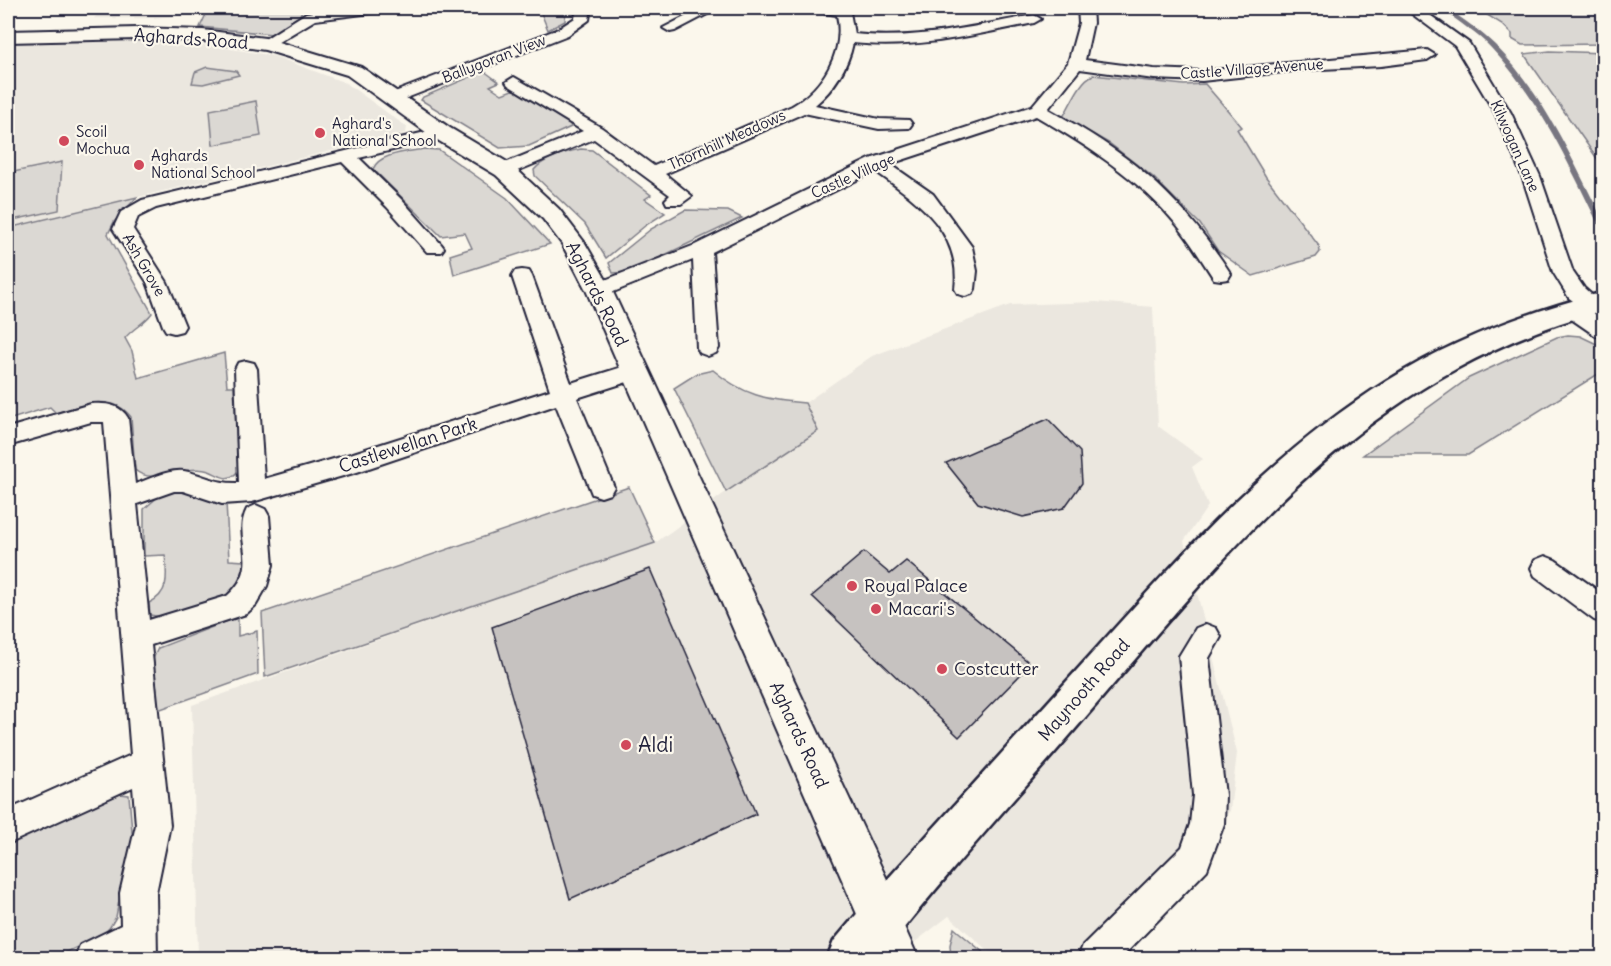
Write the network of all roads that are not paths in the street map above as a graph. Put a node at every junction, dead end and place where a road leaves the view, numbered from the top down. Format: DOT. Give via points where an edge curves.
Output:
graph roads {
  1 [pos="379,8"];
  2 [pos="584,8"];
  3 [pos="712,8"];
  4 [pos="817,8"];
  5 [pos="1085,8"];
  6 [pos="1411,8"];
  7 [pos="844,10"];
  8 [pos="312,12"];
  9 [pos="1035,19"];
  10 [pos="669,28"];
  11 [pos="8,37"];
  12 [pos="846,38"];
  13 [pos="265,44"];
  14 [pos="1427,55"];
  15 [pos="1076,64"];
  16 [pos="514,82"];
  17 [pos="393,98"];
  18 [pos="802,107"];
  19 [pos="1038,110"];
  20 [pos="903,124"];
  21 [pos="596,132"];
  22 [pos="442,133"];
  23 [pos="347,157"];
  24 [pos="876,163"];
  25 [pos="504,170"];
  26 [pos="653,173"];
  27 [pos="674,200"];
  28 [pos="434,248"];
  29 [pos="702,249"];
  30 [pos="1221,274"];
  31 [pos="522,276"];
  32 [pos="965,289"];
  33 [pos="599,290"];
  34 [pos="1589,304"];
  35 [pos="174,327"];
  36 [pos="1604,331"];
  37 [pos="708,348"];
  38 [pos="246,369"];
  39 [pos="636,372"];
  40 [pos="563,393"];
  41 [pos="8,437"];
  42 [pos="601,487"];
  43 [pos="124,498"];
  44 [pos="254,504"];
  45 [pos="1545,568"];
  46 [pos="1603,610"];
  47 [pos="137,637"];
  48 [pos="1206,637"];
  49 [pos="148,764"];
  50 [pos="8,827"];
  51 [pos="891,939"];
  52 [pos="138,947"];
  53 [pos="93,958"];
  54 [pos="851,958"];
  55 [pos="1096,958"];
  1 -- 8 [label="street"];
  2 -- 17 [label="street, Ballygoran View" via="582,20 563,32"];
  3 -- 10 [label="street"];
  4 -- 7 [label="street, Thornhill Meadows"];
  5 -- 15 [label="street" via="1086,23"];
  6 -- 34 [label="street, Kilwogan Lane" via="1461,43 1503,113 1531,176 1563,272 1576,293"];
  7 -- 12 [label="street, Thornhill Meadows" via="848,23"];
  8 -- 13 [label="street"];
  9 -- 12 [label="street" via="926,40"];
  11 -- 13 [label="street, Aghards Road" via="117,34"];
  12 -- 18 [label="street, Thornhill Meadows" via="837,70"];
  13 -- 17 [label="street, Aghards Road" via="354,71"];
  14 -- 15 [label="street, Castle Village Avenue" via="1202,76"];
  15 -- 19 [label="street"];
  16 -- 21 [label="street, Thornhill Meadows"];
  17 -- 22 [label="street, Aghards Road"];
  18 -- 20 [label="street, Thornhill Meadows" via="879,124"];
  18 -- 26 [label="street, Thornhill Meadows"];
  19 -- 24 [label="street, Castle Village"];
  19 -- 30 [label="street" via="1096,143 1158,193 1186,221"];
  21 -- 25 [label="street"];
  21 -- 26 [label="street, Thornhill Meadows"];
  22 -- 23 [label="street, Ash Grove"];
  22 -- 25 [label="street, Aghards Road"];
  23 -- 28 [label="street"];
  23 -- 35 [label="street, Ash Grove" via="149,204 130,214 123,229 157,282"];
  24 -- 29 [label="street, Castle Village"];
  24 -- 32 [label="street" via="926,198 962,247 967,271"];
  25 -- 33 [label="street, Aghards Road" via="551,214 573,243"];
  26 -- 27 [label="street, Thornhill Meadows" via="683,196"];
  29 -- 33 [label="street, Castle Village"];
  29 -- 37 [label="street"];
  31 -- 40 [label="street"];
  33 -- 39 [label="street, Aghards Road"];
  34 -- 36 [label="street, Kilwogan Lane"];
  34 -- 51 [label="main road, Maynooth Road" via="1540,319 1445,362 1397,389 1332,436 1252,506 1203,555"];
  38 -- 44 [label="street"];
  39 -- 40 [label="street, Castlewellan Park"];
  39 -- 51 [label="street, Aghards Road"];
  40 -- 42 [label="street"];
  40 -- 44 [label="street, Castlewellan Park" via="348,465"];
  41 -- 43 [label="street" via="91,412 111,415 116,418"];
  43 -- 44 [label="street, Castlewellan Park" via="184,481"];
  43 -- 47 [label="street"];
  44 -- 47 [label="street" via="258,573 257,584 246,597 236,605"];
  45 -- 46 [label="street"];
  47 -- 49 [label="street"];
  48 -- 55 [label="street" via="1194,656 1209,795 1207,824 1195,858"];
  49 -- 50 [label="street"];
  49 -- 52 [label="street" via="153,825 138,893"];
  51 -- 54 [label="main road, Maynooth Road"];
  52 -- 53 [label="street"];
}
